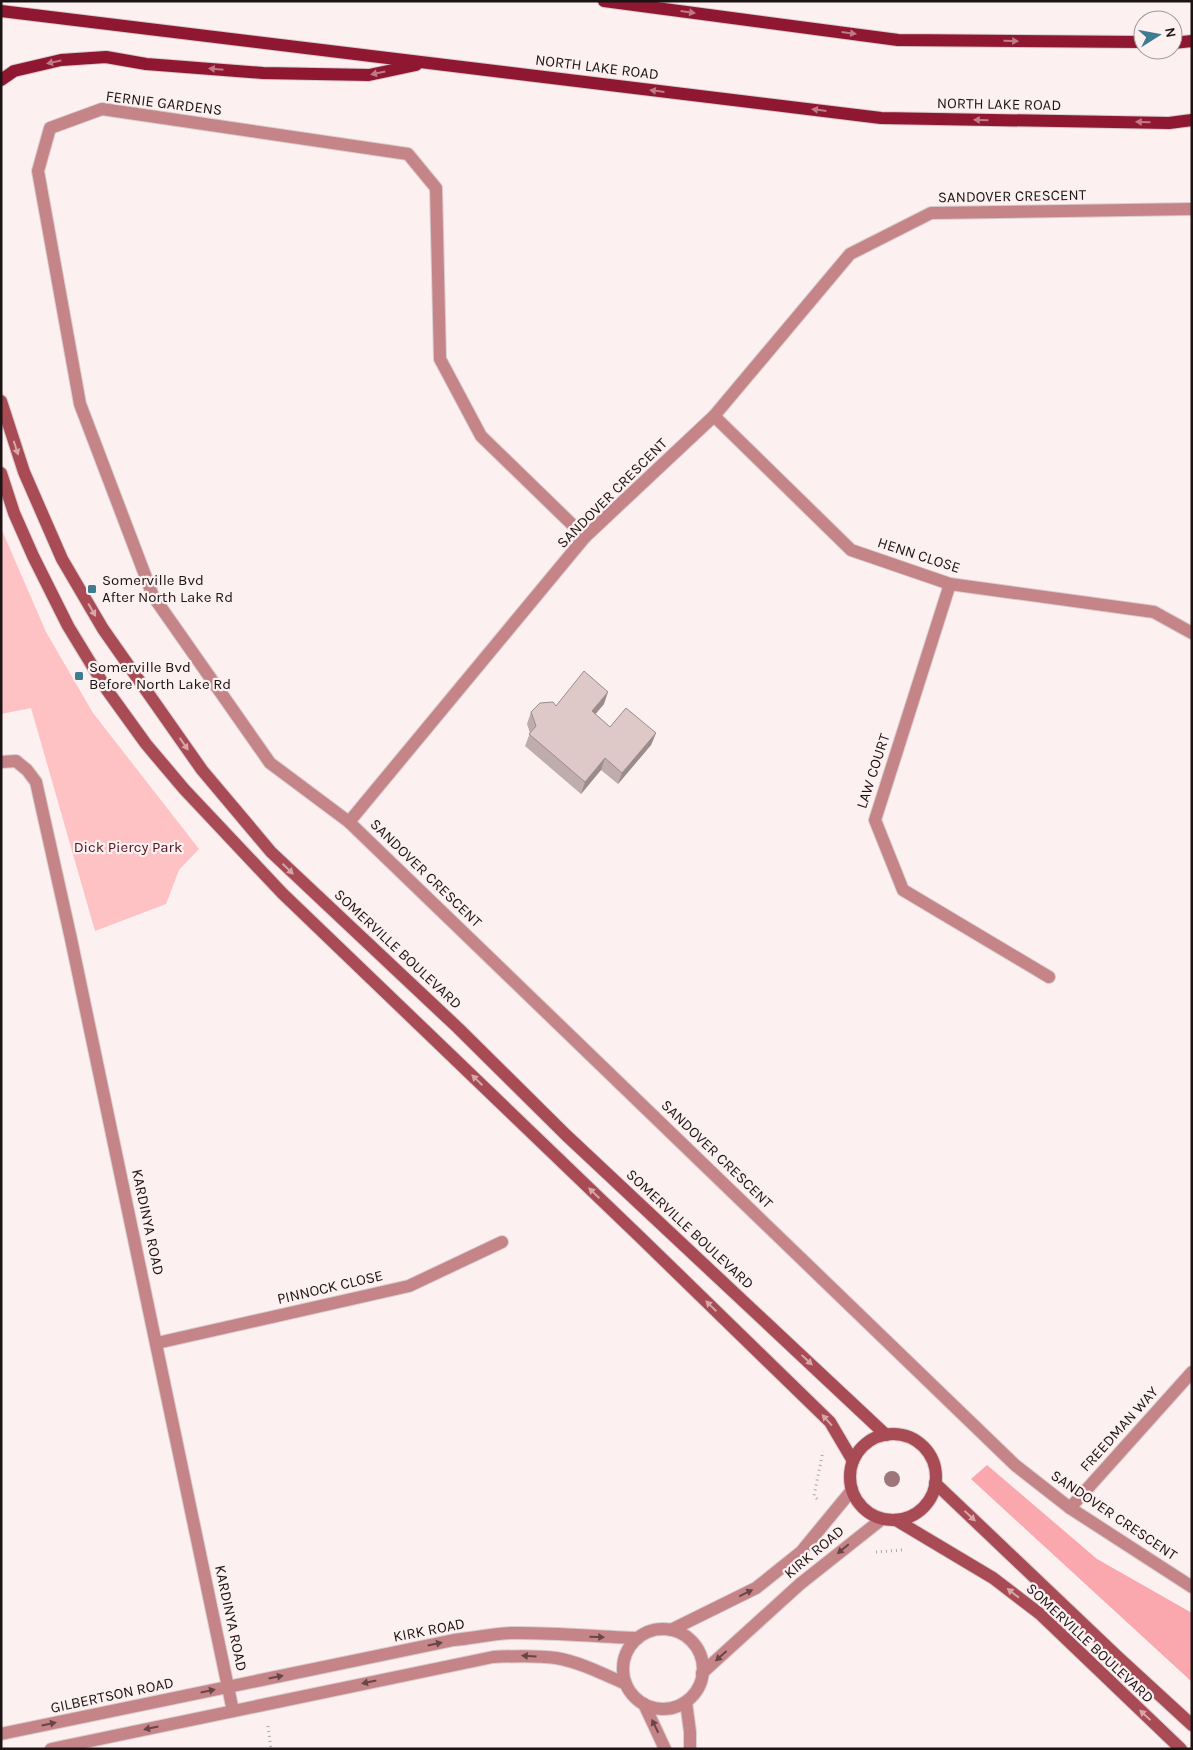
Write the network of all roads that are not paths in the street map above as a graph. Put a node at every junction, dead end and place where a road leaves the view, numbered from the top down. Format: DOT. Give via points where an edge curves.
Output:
graph roads {
  1 [pos="604,1"];
  2 [pos="1,11"];
  3 [pos="1133,42"];
  4 [pos="426,63"];
  5 [pos="1,80"];
  6 [pos="1192,120"];
  7 [pos="1192,209"];
  8 [pos="1,401"];
  9 [pos="714,416"];
  10 [pos="1,473"];
  11 [pos="585,537"];
  12 [pos="950,584"];
  13 [pos="1192,633"];
  14 [pos="2,762"];
  15 [pos="349,822"];
  16 [pos="1049,977"];
  17 [pos="502,1242"];
  18 [pos="157,1343"];
  19 [pos="1192,1372"];
  20 [pos="886,1435"];
  21 [pos="853,1461"];
  22 [pos="935,1483"];
  23 [pos="852,1490"];
  24 [pos="1070,1508"];
  25 [pos="882,1519"];
  26 [pos="896,1520"];
  27 [pos="1192,1587"];
  28 [pos="671,1630"];
  29 [pos="638,1638"];
  30 [pos="702,1673"];
  31 [pos="626,1684"];
  32 [pos="228,1687"];
  33 [pos="686,1702"];
  34 [pos="644,1704"];
  35 [pos="233,1711"];
  36 [pos="1192,1725"];
  37 [pos="1,1734"];
  38 [pos="51,1749"];
  39 [pos="665,1749"];
  40 [pos="690,1749"];
  41 [pos="1181,1749"];
  1 -- 3 [label="main road, one-way" via="898,40"];
  2 -- 4 [label="main road, NORTH LAKE ROAD"];
  4 -- 5 [label="main road, one-way" via="369,75 263,73 146,64 106,57 61,60 14,71"];
  6 -- 4 [label="main road, NORTH LAKE ROAD, one-way" via="881,118"];
  7 -- 9 [label="street, SANDOVER CRESCENT" via="931,213 850,254"];
  8 -- 20 [label="main road, SOMERVILLE BOULEVARD, one-way" via="24,472 62,559 103,629 202,770 271,852"];
  9 -- 11 [label="street, SANDOVER CRESCENT"];
  9 -- 12 [label="street, HENN CLOSE" via="851,550"];
  21 -- 10 [label="main road, one-way" via="830,1422 282,893 146,744 107,690 68,626 33,556"];
  11 -- 15 [label="street, SANDOVER CRESCENT"];
  11 -- 15 [label="street, FERNIE GARDENS" via="480,436 440,359 436,188 408,154 102,109 50,128 38,171 80,404 153,596 270,762"];
  12 -- 13 [label="street, HENN CLOSE" via="1154,612"];
  12 -- 16 [label="street, LAW COURT" via="875,820 903,890"];
  14 -- 18 [label="street, KARDINYA ROAD" via="16,761 36,782"];
  15 -- 24 [label="street, SANDOVER CRESCENT" via="1015,1465"];
  17 -- 18 [label="street, PINNOCK CLOSE" via="409,1286"];
  18 -- 32 [label="street, KARDINYA ROAD"];
  19 -- 24 [label="street, FREEDMAN WAY"];
  20 -- 21 [label="main road" via="872,1439 860,1448"];
  20 -- 22 [label="main road" via="899,1434 922,1446 933,1463"];
  21 -- 23 [label="main road" via="850,1475"];
  22 -- 26 [label="main road" via="931,1497 922,1508"];
  22 -- 36 [label="main road, SOMERVILLE BOULEVARD, one-way"];
  23 -- 25 [label="main road" via="868,1513"];
  28 -- 23 [label="street, KIRK ROAD, one-way" via="756,1588 801,1552"];
  24 -- 27 [label="street, SANDOVER CRESCENT"];
  25 -- 26 [label="main road"];
  25 -- 30 [label="street, KIRK ROAD, one-way" via="800,1584"];
  41 -- 26 [label="main road, SOMERVILLE BOULEVARD, one-way" via="1040,1614 993,1578"];
  28 -- 29 [label="street" via="648,1632"];
  28 -- 30 [label="street" via="682,1634 698,1650"];
  29 -- 31 [label="street" via="624,1659"];
  32 -- 29 [label="street, KIRK ROAD, one-way" via="454,1640 508,1633"];
  30 -- 33 [label="street" via="700,1684"];
  31 -- 34 [label="street"];
  31 -- 35 [label="street, one-way" via="589,1667 557,1658 493,1657"];
  32 -- 35 [label="street, KARDINYA ROAD"];
  37 -- 32 [label="street, GILBERTSON ROAD, one-way"];
  33 -- 34 [label="street" via="665,1709"];
  33 -- 40 [label="street"];
  39 -- 34 [label="street, one-way"];
  35 -- 38 [label="street, one-way"];
}
